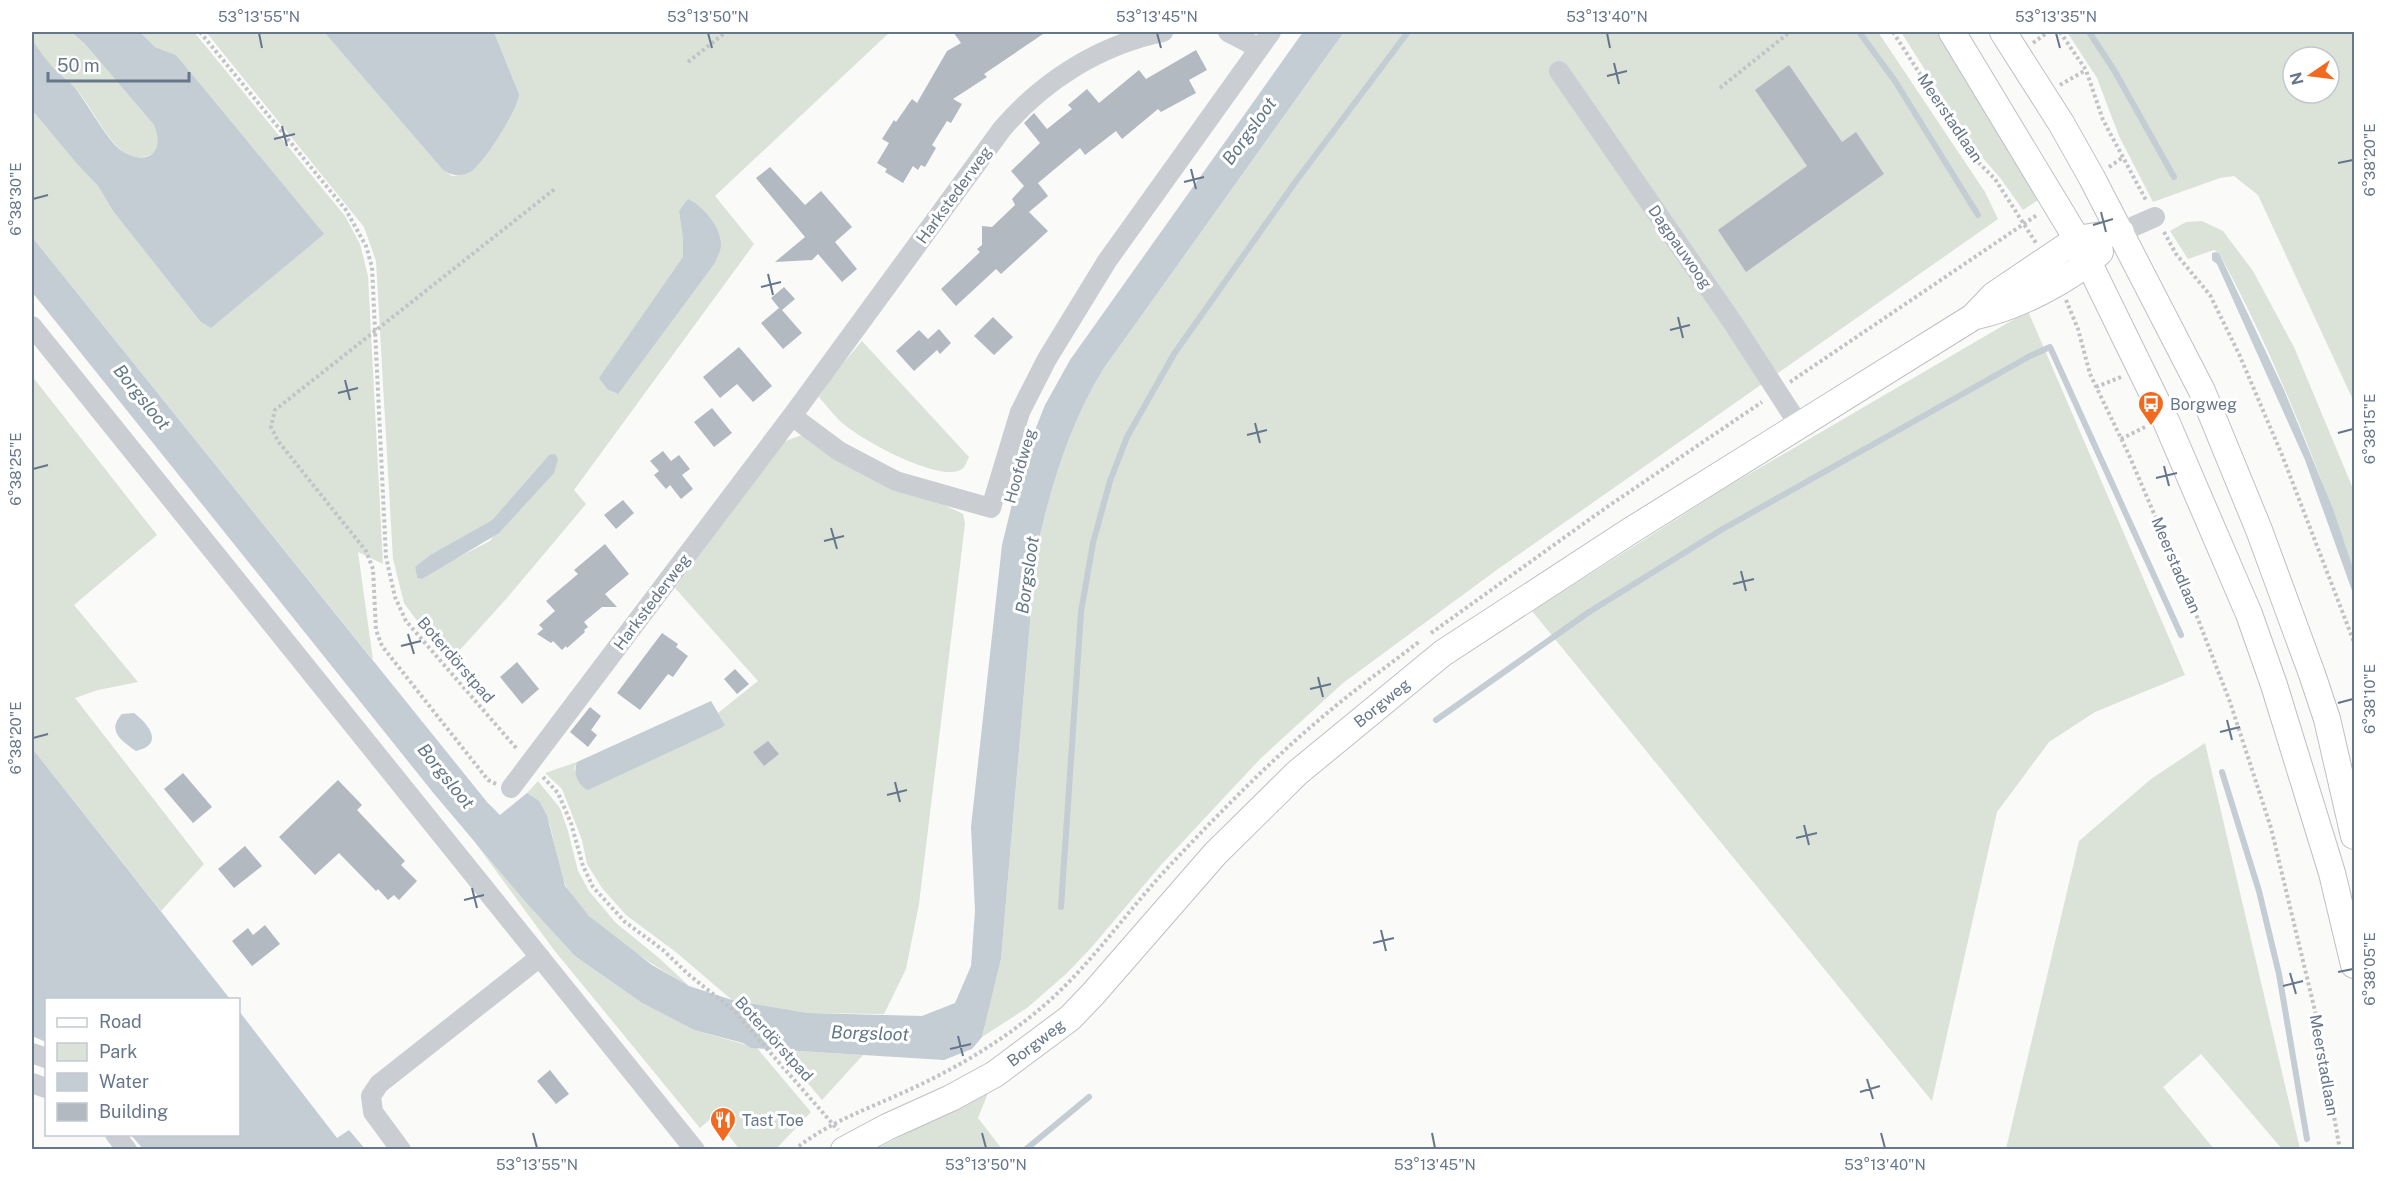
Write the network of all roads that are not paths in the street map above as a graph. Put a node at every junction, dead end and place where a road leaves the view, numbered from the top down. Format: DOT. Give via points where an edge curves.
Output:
graph roads {
  1 [pos="1163,32"];
  2 [pos="1228,32"];
  3 [pos="1271,32"];
  4 [pos="1952,32"];
  5 [pos="2003,32"];
  6 [pos="1259,48"];
  7 [pos="1559,71"];
  8 [pos="2155,217"];
  9 [pos="2121,232"];
  10 [pos="2077,239"];
  11 [pos="2088,263"];
  12 [pos="1973,317"];
  13 [pos="32,326"];
  14 [pos="792,416"];
  15 [pos="1799,425"];
  16 [pos="511,788"];
  17 [pos="2355,836"];
  18 [pos="540,957"];
  19 [pos="2355,965"];
  20 [pos="117,1136"];
  21 [pos="397,1145"];
  22 [pos="127,1149"];
  23 [pos="695,1149"];
  24 [pos="844,1149"];
  1 -- 14 [label="street, Harkstederweg" via="1134,40 1065,72 1018,110"];
  2 -- 6 [label="street"];
  3 -- 6 [label="street, Hoofdweg"];
  4 -- 10 [label="main road"];
  5 -- 9 [label="main road" via="2061,123"];
  6 -- 14 [label="street, Hoofdweg" via="1107,261 1047,359 1020,412 991,508 896,480 839,451"];
  7 -- 15 [label="street, Dagpauwoog"];
  8 -- 9 [label="street"];
  9 -- 10 [label="main road, Borgweg"];
  9 -- 11 [label="main road, Borgweg"];
  9 -- 17 [label="main road" via="2202,391 2263,540 2327,719"];
  10 -- 11 [label="main road"];
  10 -- 12 [label="main road, Borgweg" via="1994,295"];
  11 -- 12 [label="main road, Borgweg" via="2002,310"];
  11 -- 19 [label="main road" via="2166,421 2249,614 2332,873"];
  12 -- 15 [label="main road, Borgweg"];
  13 -- 18 [label="street"];
  14 -- 16 [label="street, Harkstederweg"];
  15 -- 24 [label="main road, Borgweg" via="1443,653 1296,773 1215,854 1070,1018 995,1074"];
  18 -- 21 [label="street" via="379,1084 371,1096 373,1112"];
  18 -- 23 [label="street"];
  20 -- 22 [label="street"];
}
